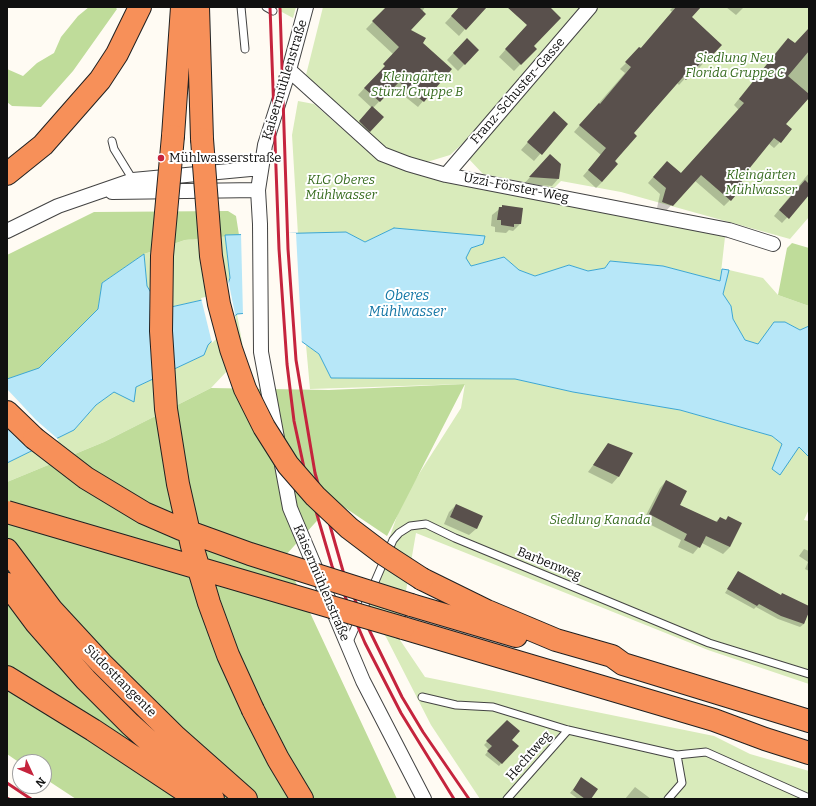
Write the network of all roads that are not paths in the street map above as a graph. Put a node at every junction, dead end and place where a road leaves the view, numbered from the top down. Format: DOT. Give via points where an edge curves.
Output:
graph roads {
  1 [pos="140,7"];
  2 [pos="182,7"];
  3 [pos="198,7"];
  4 [pos="241,7"];
  5 [pos="306,7"];
  6 [pos="590,7"];
  7 [pos="244,49"];
  8 [pos="289,70"];
  9 [pos="112,141"];
  10 [pos="261,168"];
  11 [pos="7,174"];
  12 [pos="446,175"];
  13 [pos="133,180"];
  14 [pos="258,190"];
  15 [pos="96,193"];
  16 [pos="7,231"];
  17 [pos="773,244"];
  18 [pos="7,412"];
  19 [pos="7,512"];
  20 [pos="7,550"];
  21 [pos="7,584"];
  22 [pos="44,616"];
  23 [pos="347,646"];
  24 [pos="623,664"];
  25 [pos="809,674"];
  26 [pos="7,677"];
  27 [pos="422,697"];
  28 [pos="809,721"];
  29 [pos="568,730"];
  30 [pos="809,753"];
  31 [pos="677,755"];
  32 [pos="809,798"];
  33 [pos="196,799"];
  34 [pos="213,799"];
  35 [pos="246,799"];
  36 [pos="302,799"];
  37 [pos="424,799"];
  38 [pos="508,799"];
  39 [pos="668,799"];
  1 -- 11 [label="highway" via="117,54 100,80 43,145"];
  2 -- 36 [label="highway, bridge" via="162,256 161,331 166,409 178,484 192,546 209,603 228,655 253,710"];
  3 -- 24 [label="highway, bridge" via="202,139 211,256 219,304 231,349 248,395 288,465 315,496 349,528 422,579 517,624 556,640 612,656"];
  4 -- 7 [label="lane"];
  5 -- 8 [label="street, Kaisermühlenstraße"];
  6 -- 12 [label="street, Franz-Schuster-Gasse"];
  8 -- 10 [label="street, Kaisermühlenstraße" via="265,145"];
  8 -- 12 [label="street, Uzzi-Förster-Weg" via="382,154"];
  9 -- 13 [label="lane" via="114,149"];
  10 -- 13 [label="street"];
  10 -- 14 [label="street, Kaisermühlenstraße"];
  12 -- 17 [label="street, Uzzi-Förster-Weg" via="729,230"];
  13 -- 15 [label="street"];
  14 -- 15 [label="street"];
  14 -- 23 [label="street, Kaisermühlenstraße" via="261,352 290,508"];
  15 -- 16 [label="street" via="58,206"];
  18 -- 24 [label="highway, bridge" via="58,459 114,497 181,529 250,554 411,605 609,665"];
  19 -- 30 [label="highway, bridge" via="714,720"];
  20 -- 22 [label="highway, Südosttangente"];
  21 -- 22 [label="highway, Südosttangente"];
  22 -- 34 [label="highway, Südosttangente" via="91,685"];
  22 -- 35 [label="highway, Südosttangente" via="101,664 176,737"];
  23 -- 25 [label="lane, Barbenweg" via="393,540 410,526 426,524 709,643"];
  23 -- 37 [label="street, Kaisermühlenstraße"];
  24 -- 28 [label="highway"];
  26 -- 33 [label="highway" via="93,730"];
  27 -- 29 [label="lane" via="456,705 493,707"];
  29 -- 31 [label="lane"];
  29 -- 38 [label="lane, Hechtweg"];
  31 -- 32 [label="lane" via="706,752"];
  31 -- 39 [label="lane" via="682,783"];
}
